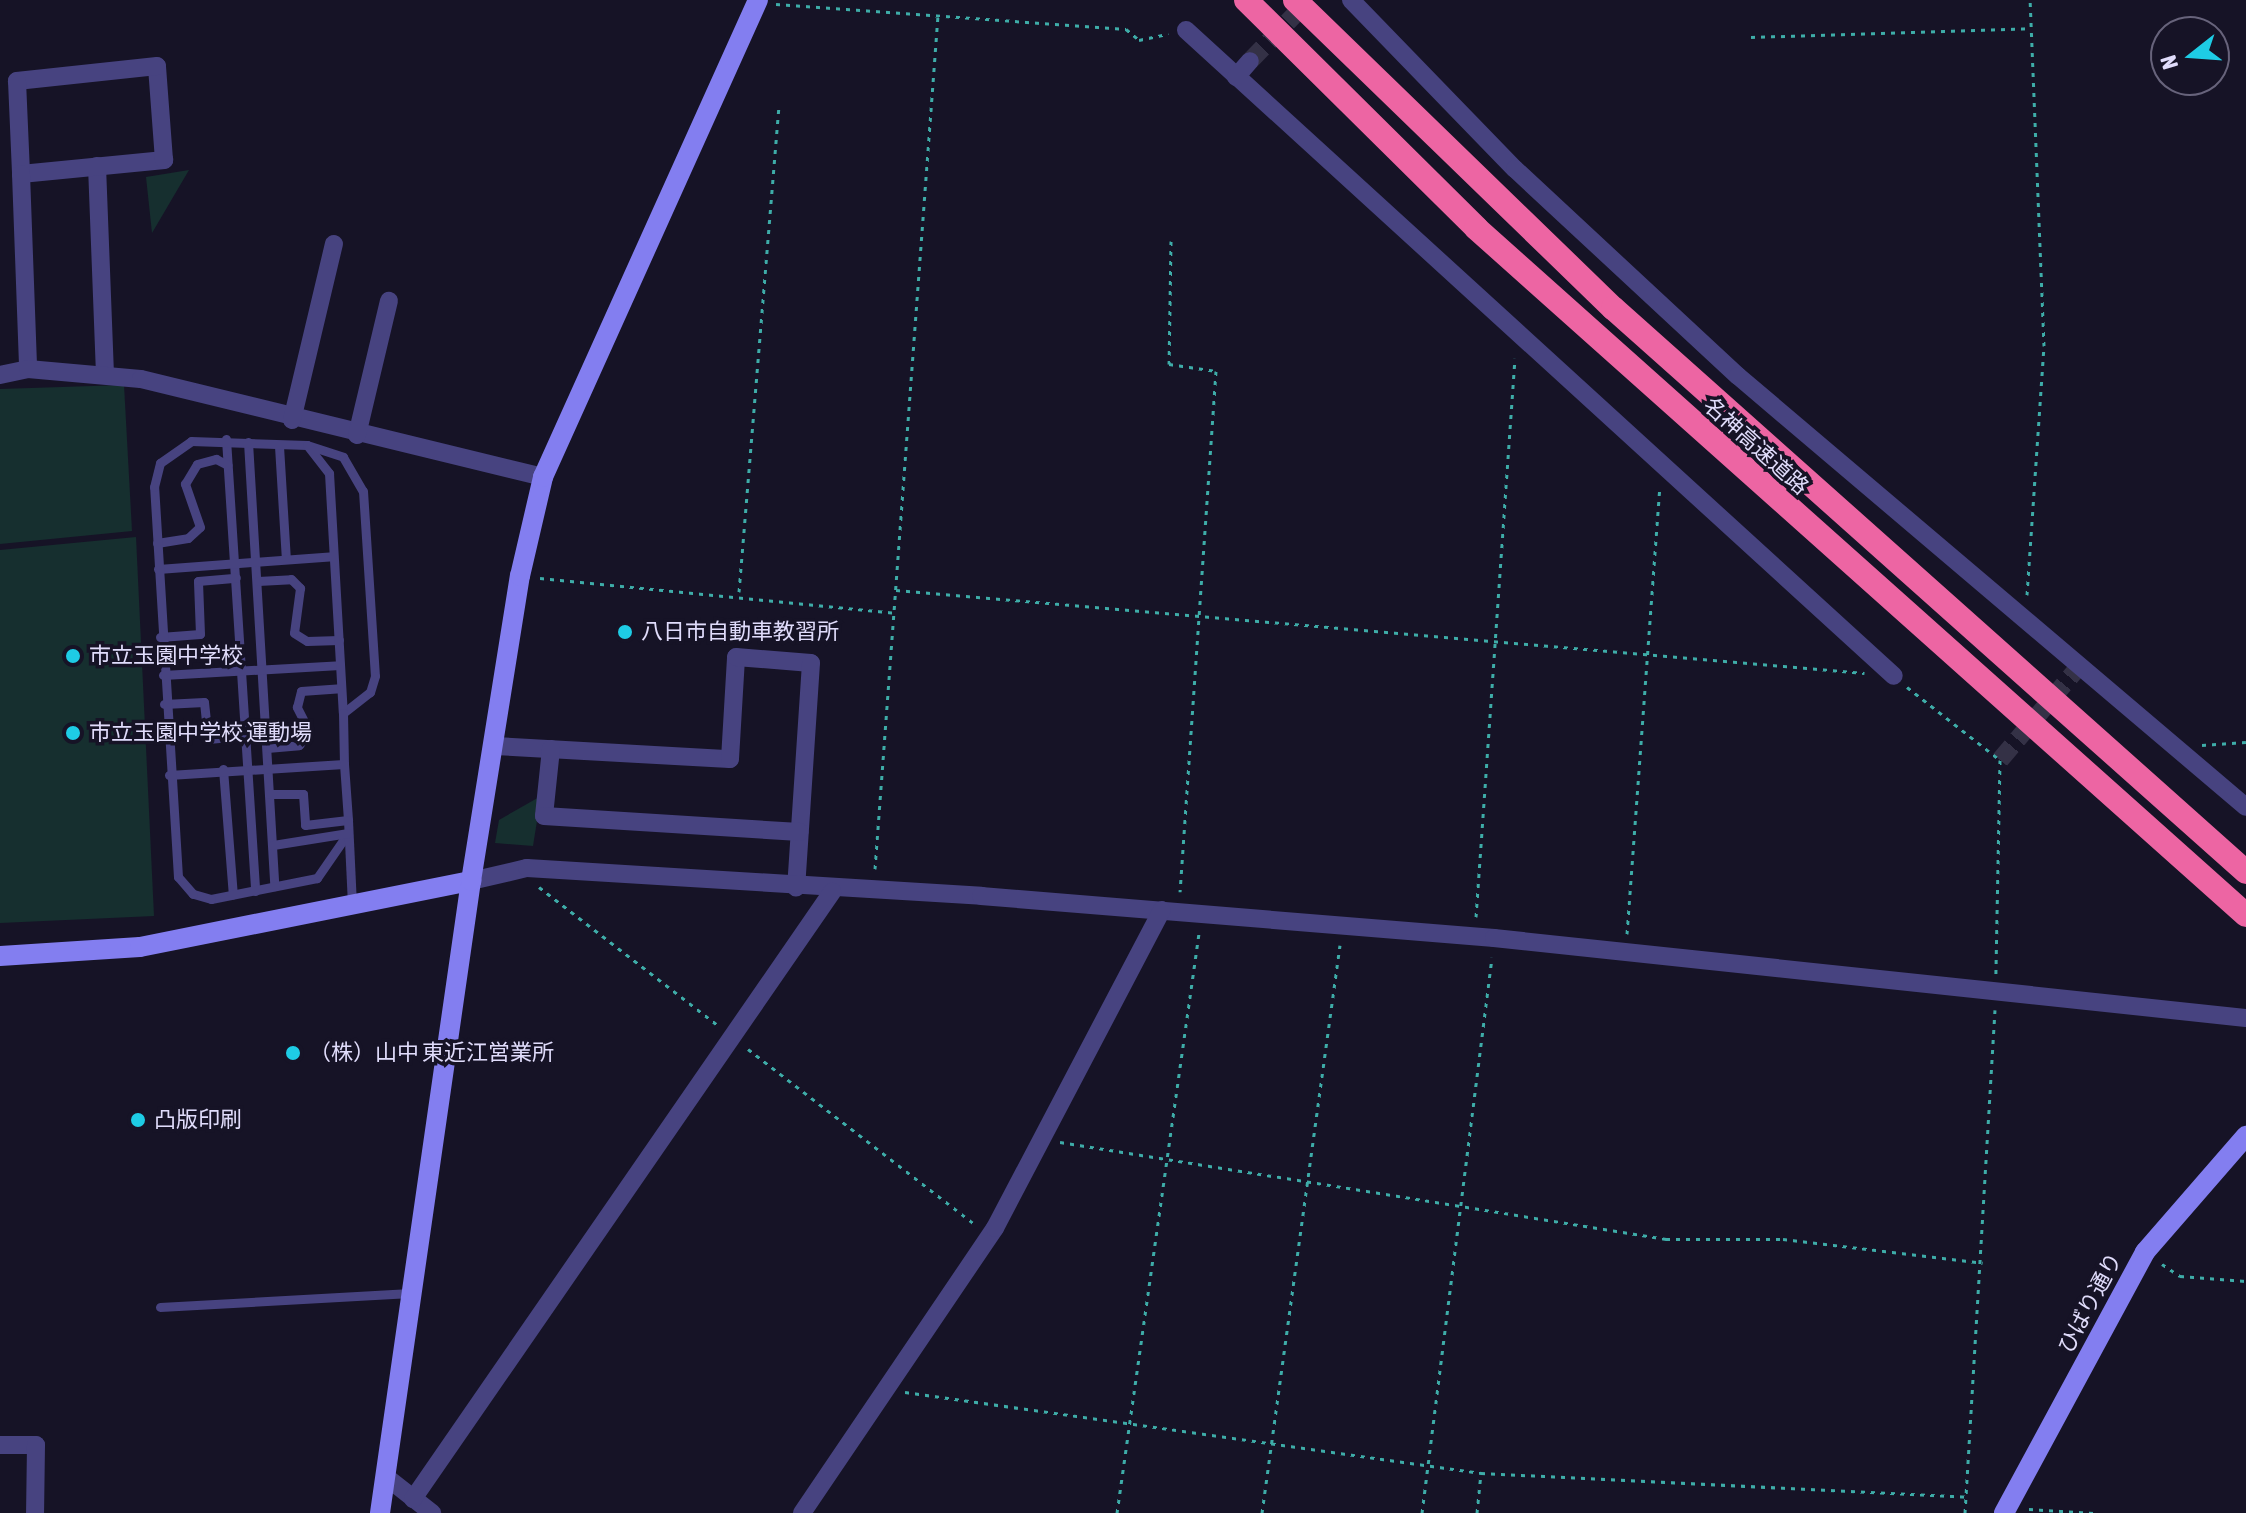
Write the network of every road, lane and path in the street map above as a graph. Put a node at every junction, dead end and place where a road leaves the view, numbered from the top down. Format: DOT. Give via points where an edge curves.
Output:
graph roads {
  1 [pos="1231,0"];
  2 [pos="1246,0"];
  3 [pos="1295,0"];
  4 [pos="1351,0"];
  5 [pos="2030,0"];
  6 [pos="757,1"];
  7 [pos="938,15"];
  8 [pos="2031,28"];
  9 [pos="1186,30"];
  10 [pos="1751,37"];
  11 [pos="1250,61"];
  12 [pos="1236,77"];
  13 [pos="779,107"];
  14 [pos="97,166"];
  15 [pos="21,174"];
  16 [pos="1476,228"];
  17 [pos="1171,241"];
  18 [pos="334,244"];
  19 [pos="389,301"];
  20 [pos="1517,336"];
  21 [pos="28,369"];
  22 [pos="105,372"];
  23 [pos="0,375"];
  24 [pos="292,420"];
  25 [pos="357,435"];
  26 [pos="226,439"];
  27 [pos="248,442"];
  28 [pos="307,445"];
  29 [pos="279,446"];
  30 [pos="228,465"];
  31 [pos="1661,469"];
  32 [pos="543,477"];
  33 [pos="157,543"];
  34 [pos="333,556"];
  35 [pos="286,559"];
  36 [pos="257,562"];
  37 [pos="236,563"];
  38 [pos="158,569"];
  39 [pos="520,576"];
  40 [pos="236,578"];
  41 [pos="258,581"];
  42 [pos="896,590"];
  43 [pos="739,592"];
  44 [pos="894,613"];
  45 [pos="2025,623"];
  46 [pos="160,637"];
  47 [pos="339,640"];
  48 [pos="1494,643"];
  49 [pos="1651,656"];
  50 [pos="340,665"];
  51 [pos="263,669"];
  52 [pos="240,671"];
  53 [pos="163,675"];
  54 [pos="1894,676"];
  55 [pos="340,688"];
  56 [pos="164,704"];
  57 [pos="343,713"];
  58 [pos="244,736"];
  59 [pos="2246,742"];
  60 [pos="495,746"];
  61 [pos="2178,747"];
  62 [pos="267,748"];
  63 [pos="551,749"];
  64 [pos="344,764"];
  65 [pos="269,767"];
  66 [pos="223,769"];
  67 [pos="246,769"];
  68 [pos="169,775"];
  69 [pos="270,794"];
  70 [pos="2246,807"];
  71 [pos="348,820"];
  72 [pos="800,832"];
  73 [pos="348,833"];
  74 [pos="273,845"];
  75 [pos="2246,872"];
  76 [pos="526,878"];
  77 [pos="471,881"];
  78 [pos="274,886"];
  79 [pos="796,888"];
  80 [pos="255,891"];
  81 [pos="832,892"];
  82 [pos="873,893"];
  83 [pos="233,895"];
  84 [pos="352,905"];
  85 [pos="1170,911"];
  86 [pos="1202,914"];
  87 [pos="2246,915"];
  88 [pos="1343,926"];
  89 [pos="1474,937"];
  90 [pos="1494,938"];
  91 [pos="1626,953"];
  92 [pos="0,956"];
  93 [pos="1995,995"];
  94 [pos="2246,1018"];
  95 [pos="731,1036"];
  96 [pos="2246,1136"];
  97 [pos="1046,1139"];
  98 [pos="1310,1183"];
  99 [pos="1462,1205"];
  100 [pos="990,1236"];
  101 [pos="2145,1252"];
  102 [pos="1983,1263"];
  103 [pos="2246,1281"];
  104 [pos="415,1293"];
  105 [pos="160,1307"];
  106 [pos="886,1390"];
  107 [pos="1131,1419"];
  108 [pos="1273,1441"];
  109 [pos="0,1445"];
  110 [pos="1429,1465"];
  111 [pos="1481,1473"];
  112 [pos="385,1476"];
  113 [pos="1967,1497"];
  114 [pos="413,1499"];
  115 [pos="2006,1510"];
  116 [pos="35,1513"];
  117 [pos="380,1513"];
  118 [pos="432,1513"];
  119 [pos="802,1513"];
  120 [pos="1117,1513"];
  121 [pos="1262,1513"];
  122 [pos="1422,1513"];
  123 [pos="1477,1513"];
  124 [pos="1965,1513"];
  125 [pos="2094,1513"];
  1 -- 16 [label="highway"];
  2 -- 16 [label="highway, 名神高速道路"];
  3 -- 75 [label="highway, 名神高速道路" via="1613,308"];
  4 -- 45 [label="street" via="1515,169 1715,355"];
  5 -- 8 [label="path"];
  6 -- 7 [label="path"];
  6 -- 32 [label="street"];
  7 -- 9 [label="path" via="1126,29 1139,40"];
  7 -- 42 [label="path"];
  8 -- 10 [label="path"];
  8 -- 45 [label="path" via="2044,346"];
  9 -- 12 [label="street"];
  11 -- 12 [label="street"];
  12 -- 20 [label="street"];
  13 -- 43 [label="path"];
  14 -- 15 [label="street"];
  14 -- 15 [label="street" via="164,160 157,66 17,81"];
  14 -- 22 [label="street"];
  15 -- 21 [label="street"];
  16 -- 87 [label="highway, 名神高速道路"];
  17 -- 85 [label="path" via="1169,364 1216,371"];
  18 -- 24 [label="street"];
  19 -- 25 [label="street"];
  20 -- 31 [label="street"];
  20 -- 48 [label="path"];
  21 -- 22 [label="street"];
  21 -- 23 [label="street"];
  22 -- 24 [label="street"];
  24 -- 25 [label="street"];
  25 -- 32 [label="street"];
  26 -- 27 [label="lane"];
  26 -- 30 [label="lane"];
  26 -- 33 [label="lane" via="191,441 160,463 154,487"];
  27 -- 29 [label="lane"];
  27 -- 36 [label="lane"];
  28 -- 29 [label="lane"];
  28 -- 34 [label="lane" via="329,473"];
  28 -- 57 [label="lane" via="343,457 363,491 375,676 370,692"];
  29 -- 35 [label="lane"];
  30 -- 33 [label="lane" via="216,459 197,464 185,484 200,527 188,538"];
  30 -- 37 [label="lane"];
  31 -- 49 [label="path"];
  31 -- 54 [label="street"];
  32 -- 39 [label="street"];
  33 -- 38 [label="lane"];
  34 -- 35 [label="lane"];
  34 -- 47 [label="lane"];
  35 -- 36 [label="lane"];
  36 -- 37 [label="lane"];
  36 -- 41 [label="lane"];
  37 -- 38 [label="lane"];
  37 -- 40 [label="lane"];
  38 -- 46 [label="lane"];
  39 -- 43 [label="path"];
  39 -- 60 [label="street"];
  40 -- 46 [label="lane" via="198,581 200,634"];
  40 -- 52 [label="lane"];
  41 -- 47 [label="lane" via="291,579 300,588 294,633 307,641"];
  41 -- 51 [label="lane"];
  42 -- 44 [label="path"];
  42 -- 48 [label="path"];
  43 -- 44 [label="path"];
  44 -- 82 [label="path"];
  45 -- 61 [label="street"];
  46 -- 53 [label="lane"];
  47 -- 50 [label="lane"];
  48 -- 49 [label="path"];
  48 -- 89 [label="path"];
  49 -- 54 [label="path"];
  49 -- 91 [label="path"];
  50 -- 51 [label="lane"];
  50 -- 55 [label="lane"];
  51 -- 52 [label="lane"];
  51 -- 62 [label="lane"];
  52 -- 53 [label="lane"];
  52 -- 58 [label="lane"];
  53 -- 56 [label="lane"];
  54 -- 93 [label="path" via="2000,760"];
  55 -- 57 [label="lane"];
  55 -- 62 [label="lane" via="301,691 297,707 309,731 299,745"];
  56 -- 58 [label="lane" via="204,702 208,739"];
  56 -- 68 [label="lane"];
  57 -- 64 [label="lane"];
  58 -- 67 [label="lane"];
  59 -- 61 [label="path"];
  60 -- 63 [label="street"];
  60 -- 77 [label="street"];
  61 -- 70 [label="street"];
  62 -- 65 [label="lane"];
  63 -- 72 [label="street" via="544,816"];
  63 -- 72 [label="street" via="730,759 736,657 811,663"];
  64 -- 65 [label="lane"];
  64 -- 71 [label="lane"];
  65 -- 67 [label="lane"];
  65 -- 69 [label="lane"];
  66 -- 67 [label="lane"];
  66 -- 68 [label="lane"];
  66 -- 83 [label="lane"];
  67 -- 80 [label="lane"];
  68 -- 83 [label="lane" via="178,877 193,894"];
  69 -- 71 [label="lane" via="303,794 305,825"];
  69 -- 74 [label="lane"];
  71 -- 73 [label="lane"];
  72 -- 79 [label="street"];
  73 -- 74 [label="lane"];
  73 -- 78 [label="lane" via="317,878"];
  73 -- 84 [label="lane"];
  74 -- 78 [label="lane"];
  76 -- 95 [label="path"];
  77 -- 79 [label="street" via="527,868"];
  77 -- 84 [label="street"];
  77 -- 104 [label="street"];
  78 -- 80 [label="lane"];
  79 -- 81 [label="street"];
  80 -- 83 [label="lane"];
  81 -- 82 [label="street"];
  81 -- 95 [label="street"];
  82 -- 85 [label="street"];
  84 -- 92 [label="street" via="140,947"];
  85 -- 86 [label="street"];
  85 -- 97 [label="street"];
  86 -- 88 [label="street"];
  86 -- 107 [label="path"];
  88 -- 89 [label="street"];
  88 -- 98 [label="path"];
  89 -- 90 [label="street"];
  90 -- 91 [label="street"];
  90 -- 99 [label="path"];
  91 -- 93 [label="street"];
  93 -- 94 [label="street"];
  93 -- 102 [label="path"];
  95 -- 100 [label="path"];
  95 -- 114 [label="street"];
  96 -- 101 [label="street, ひばり通り"];
  97 -- 98 [label="path"];
  97 -- 100 [label="street"];
  98 -- 99 [label="path"];
  98 -- 108 [label="path"];
  99 -- 102 [label="path" via="1666,1239 1783,1239"];
  99 -- 110 [label="path"];
  100 -- 106 [label="street"];
  101 -- 103 [label="path" via="2180,1276"];
  101 -- 115 [label="street, ひばり通り"];
  102 -- 113 [label="path"];
  104 -- 105 [label="lane"];
  104 -- 112 [label="street"];
  106 -- 107 [label="path"];
  106 -- 119 [label="street"];
  107 -- 108 [label="path"];
  107 -- 120 [label="path"];
  108 -- 110 [label="path"];
  108 -- 121 [label="path"];
  109 -- 116 [label="street" via="36,1445"];
  110 -- 111 [label="path"];
  110 -- 122 [label="path"];
  111 -- 113 [label="path"];
  111 -- 123 [label="path"];
  112 -- 114 [label="street"];
  112 -- 117 [label="street"];
  113 -- 124 [label="path"];
  114 -- 118 [label="street"];
  115 -- 125 [label="path"];
}
